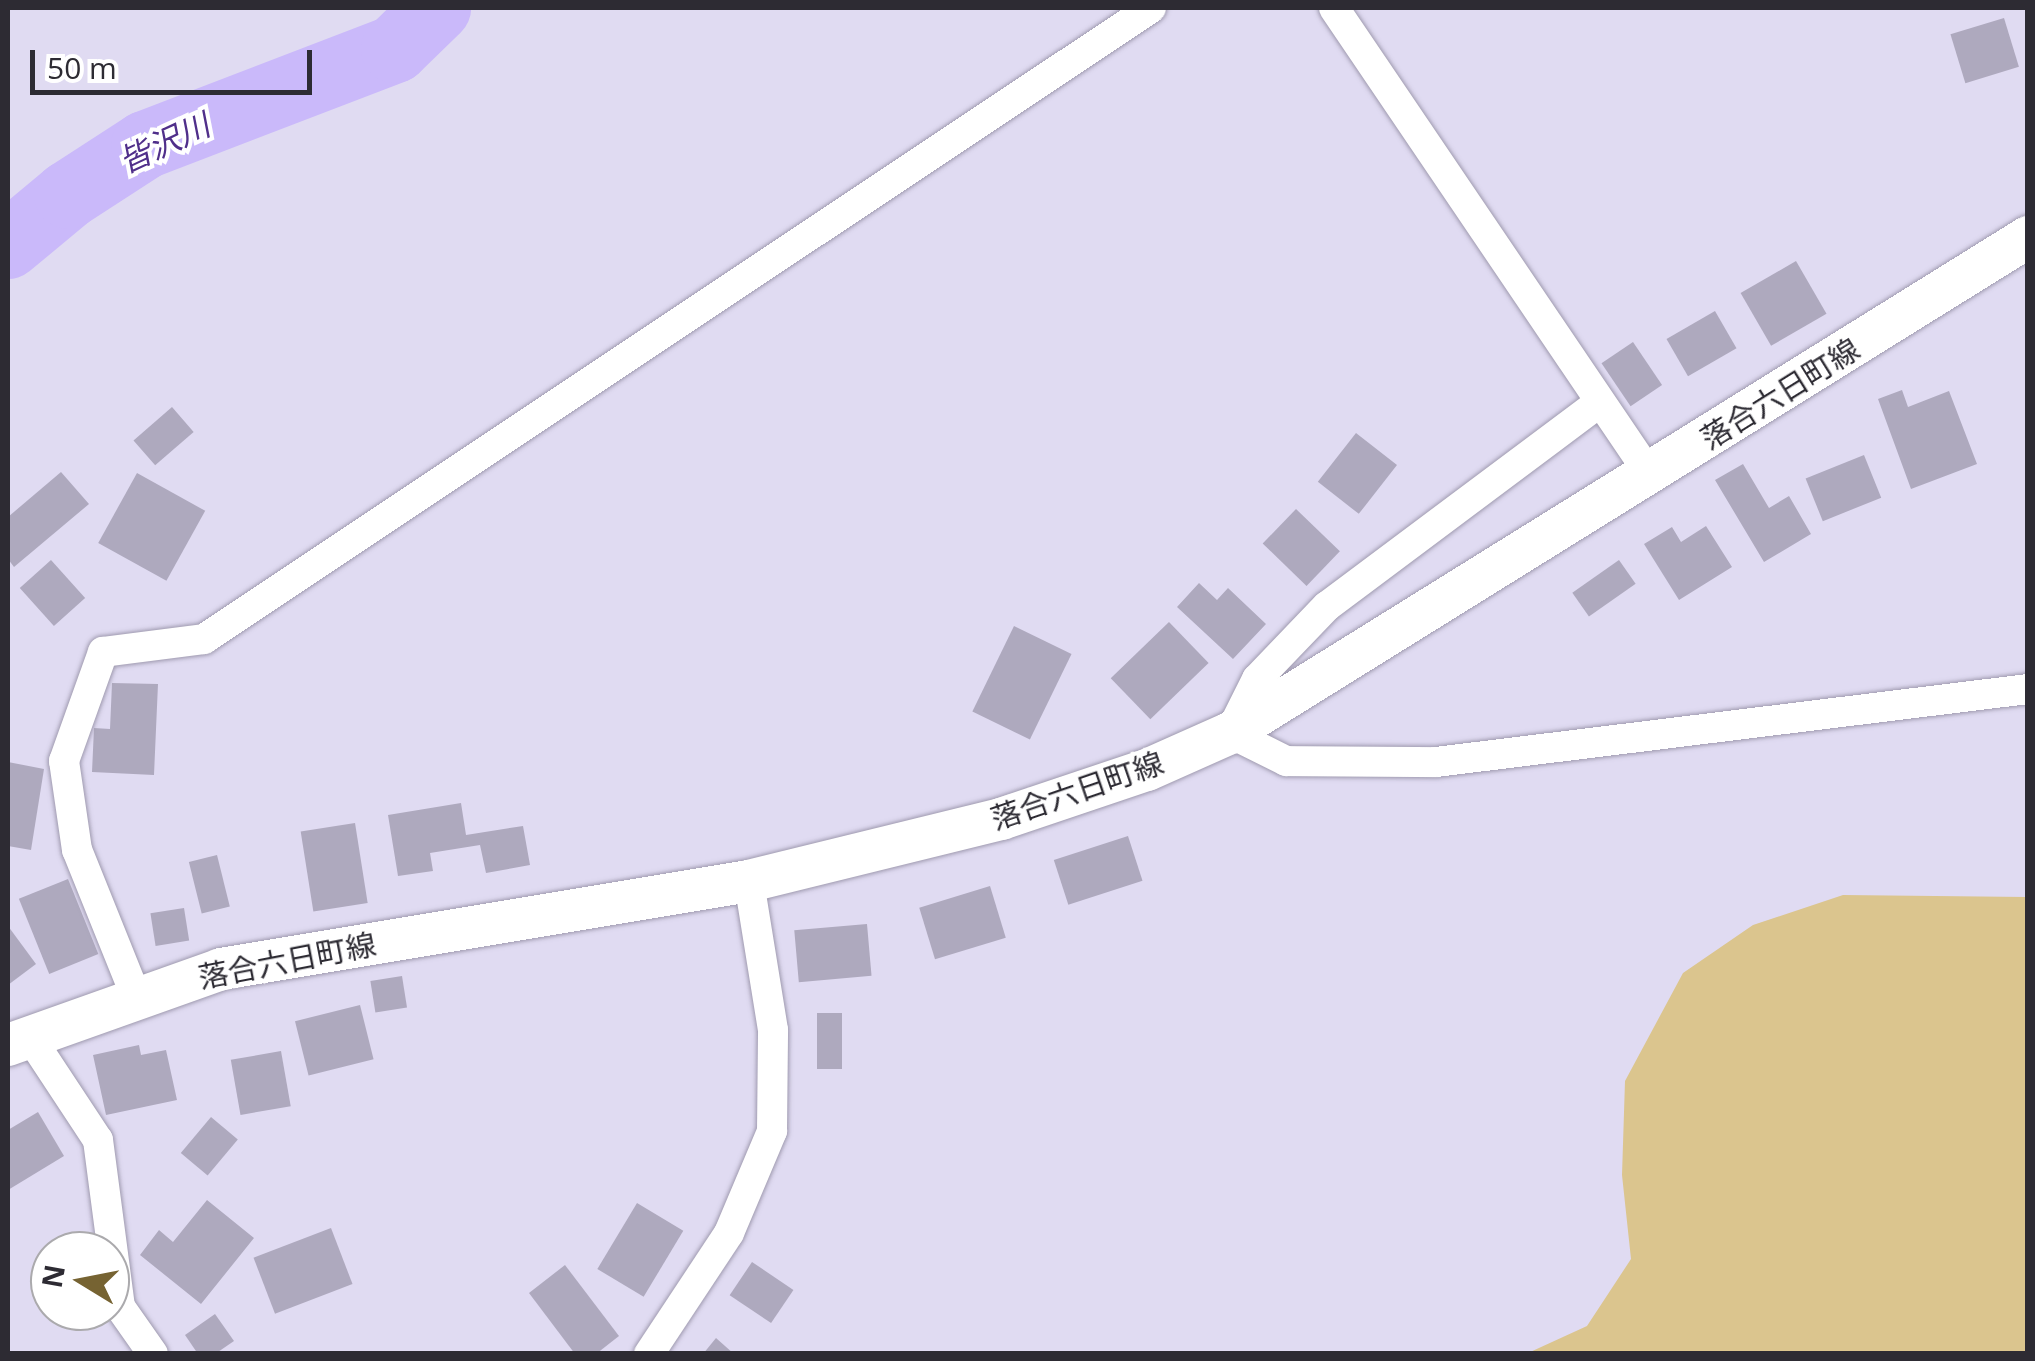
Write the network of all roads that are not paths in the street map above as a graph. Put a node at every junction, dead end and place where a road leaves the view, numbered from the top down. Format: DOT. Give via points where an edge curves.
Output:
graph roads {
  1 [pos="1151,8"];
  2 [pos="1334,8"];
  3 [pos="2028,237"];
  4 [pos="1600,402"];
  5 [pos="1651,476"];
  6 [pos="2028,690"];
  7 [pos="1230,733"];
  8 [pos="749,882"];
  9 [pos="136,999"];
  10 [pos="18,1040"];
  11 [pos="153,1354"];
  12 [pos="649,1354"];
  1 -- 9 [label="street" via="204,639 103,652 64,761 77,850"];
  2 -- 4 [label="street"];
  3 -- 5 [label="main road, 落合六日町線"];
  4 -- 5 [label="street"];
  4 -- 7 [label="street" via="1327,606 1257,679"];
  5 -- 7 [label="main road, 落合六日町線"];
  6 -- 7 [label="street" via="1436,762 1286,761"];
  7 -- 8 [label="main road, 落合六日町線" via="1147,770 1001,819"];
  8 -- 9 [label="main road, 落合六日町線" via="221,968"];
  8 -- 12 [label="street" via="773,1030 772,1130 729,1234"];
  9 -- 10 [label="main road, 落合六日町線"];
  10 -- 11 [label="street" via="98,1140 120,1307"];
}
